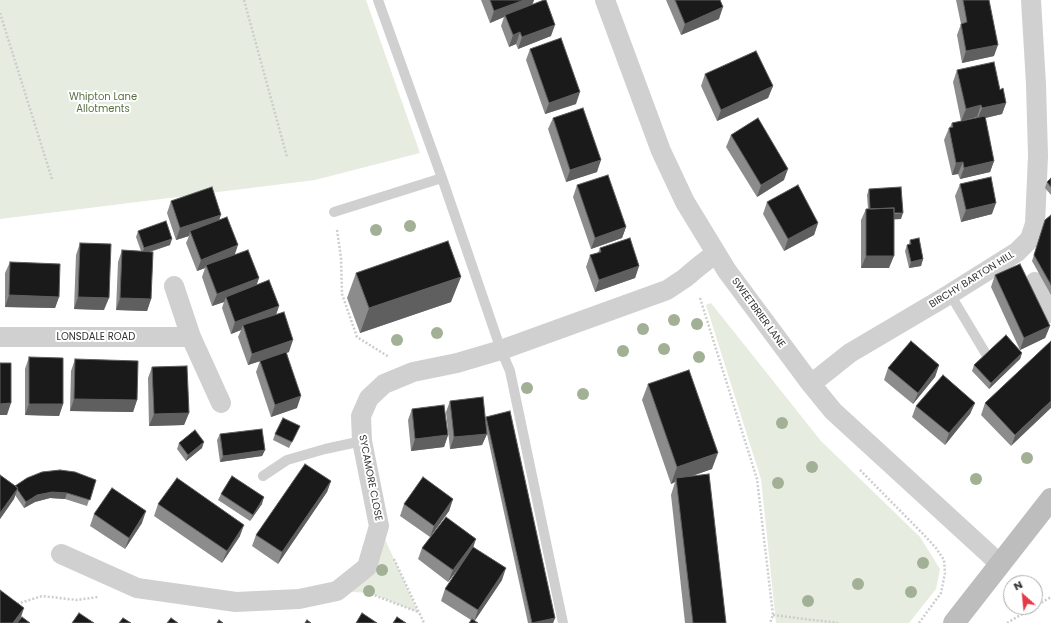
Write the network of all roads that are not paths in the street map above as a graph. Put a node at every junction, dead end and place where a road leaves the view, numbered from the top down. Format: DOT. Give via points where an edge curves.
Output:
graph roads {
  1 [pos="378,0"];
  2 [pos="605,0"];
  3 [pos="1031,0"];
  4 [pos="442,178"];
  5 [pos="334,212"];
  6 [pos="716,253"];
  7 [pos="1035,282"];
  8 [pos="174,286"];
  9 [pos="950,294"];
  10 [pos="1051,313"];
  11 [pos="0,337"];
  12 [pos="191,338"];
  13 [pos="501,350"];
  14 [pos="986,354"];
  15 [pos="811,384"];
  16 [pos="221,403"];
  17 [pos="362,442"];
  18 [pos="262,476"];
  19 [pos="1051,499"];
  20 [pos="61,554"];
  21 [pos="1000,564"];
  22 [pos="563,623"];
  23 [pos="954,623"];
  1 -- 4 [label="lane"];
  2 -- 6 [label="street, SWEETBRIER LANE" via="661,151 685,202"];
  3 -- 9 [label="street, BIRCHY BARTON HILL" via="1038,156 1035,224 1030,239 1017,252"];
  4 -- 5 [label="lane"];
  4 -- 13 [label="lane"];
  6 -- 13 [label="street, SYCAMORE CLOSE" via="667,290"];
  6 -- 15 [label="street, SWEETBRIER LANE"];
  7 -- 10 [label="street"];
  8 -- 12 [label="street"];
  9 -- 14 [label="lane"];
  9 -- 15 [label="street, BIRCHY BARTON HILL" via="850,353"];
  11 -- 12 [label="street, LONSDALE ROAD"];
  12 -- 16 [label="street"];
  13 -- 17 [label="street, SYCAMORE CLOSE" via="413,372 384,384 369,398 361,416"];
  13 -- 22 [label="lane" via="510,371"];
  15 -- 21 [label="street, SWEETBRIER LANE" via="833,411"];
  17 -- 18 [label="lane" via="287,460"];
  17 -- 20 [label="street, SYCAMORE CLOSE" via="379,526 367,567 336,591 299,599 236,602 136,588"];
  19 -- 21 [label="main road"];
  21 -- 23 [label="main road"];
}
